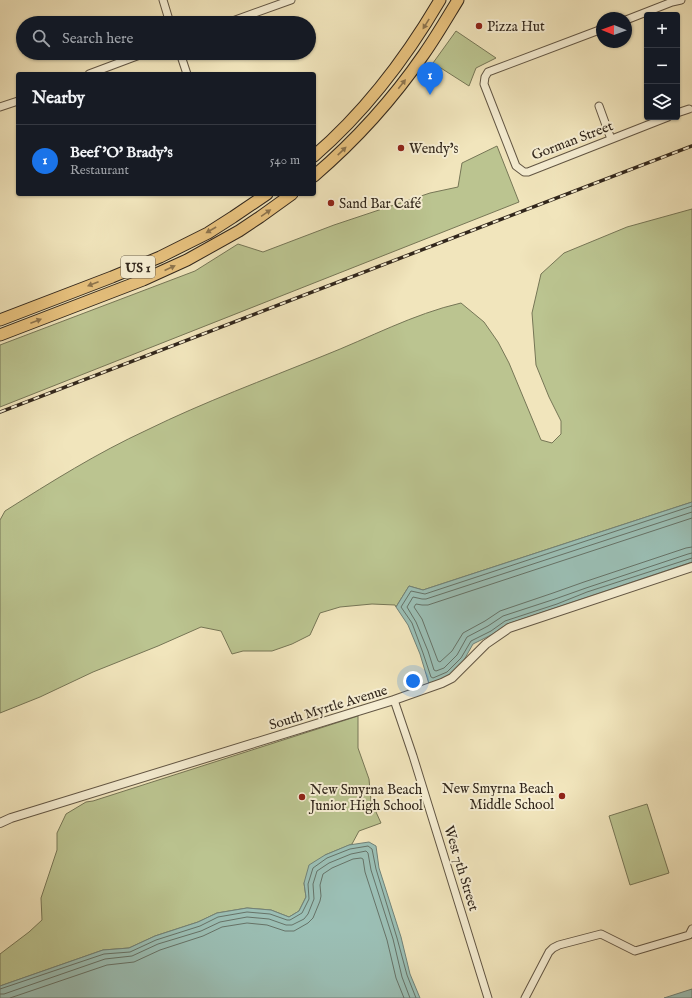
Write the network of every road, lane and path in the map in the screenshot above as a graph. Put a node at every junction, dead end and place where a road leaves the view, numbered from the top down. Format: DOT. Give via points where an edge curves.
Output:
graph roads {
  1 [pos="163,0"];
  2 [pos="291,0"];
  3 [pos="440,0"];
  4 [pos="458,0"];
  5 [pos="680,0"];
  6 [pos="168,16"];
  7 [pos="246,16"];
  8 [pos="632,18"];
  9 [pos="596,31"];
  10 [pos="126,60"];
  11 [pos="182,60"];
  12 [pos="94,72"];
  13 [pos="186,72"];
  14 [pos="380,88"];
  15 [pos="392,97"];
  16 [pos="16,102"];
  17 [pos="599,106"];
  18 [pos="0,107"];
  19 [pos="689,109"];
  20 [pos="680,112"];
  21 [pos="660,120"];
  22 [pos="346,125"];
  23 [pos="358,135"];
  24 [pos="611,139"];
  25 [pos="316,154"];
  26 [pos="316,174"];
  27 [pos="264,196"];
  28 [pos="289,196"];
  29 [pos="234,217"];
  30 [pos="240,230"];
  31 [pos="112,277"];
  32 [pos="117,290"];
  33 [pos="0,320"];
  34 [pos="0,335"];
  35 [pos="692,567"];
  36 [pos="394,700"];
  37 [pos="0,823"];
  38 [pos="692,929"];
  39 [pos="488,998"];
  40 [pos="525,998"];
  1 -- 6 [label="street"];
  2 -- 7 [label="street"];
  3 -- 14 [label="main road, one-way" via="410,48"];
  15 -- 4 [label="main road, one-way" via="423,55"];
  5 -- 8 [label="street"];
  9 -- 24 [label="street, Gorman Street" via="488,72 484,84 516,166 524,172"];
  10 -- 12 [label="street"];
  11 -- 13 [label="street"];
  14 -- 15 [label="street"];
  14 -- 22 [label="main road"];
  15 -- 23 [label="main road"];
  16 -- 18 [label="street"];
  17 -- 24 [label="street"];
  19 -- 20 [label="street"];
  21 -- 24 [label="street, Gorman Street"];
  22 -- 23 [label="street"];
  22 -- 25 [label="main road"];
  26 -- 23 [label="main road, one-way"];
  27 -- 29 [label="main road, US 1"];
  30 -- 28 [label="main road, US 1, one-way"];
  29 -- 30 [label="street"];
  29 -- 31 [label="main road, US 1, one-way" via="154,260"];
  32 -- 30 [label="main road, US 1, one-way" via="187,260"];
  31 -- 32 [label="street"];
  31 -- 33 [label="main road, US 1, one-way"];
  34 -- 32 [label="main road, US 1, one-way"];
  35 -- 36 [label="street, South Myrtle Avenue" via="509,628 486,644 452,678"];
  36 -- 37 [label="street, South Myrtle Avenue"];
  36 -- 39 [label="street, West 7th Street" via="416,763"];
  38 -- 40 [label="street" via="689,935 634,951 601,934 559,944 549,952"];
}
